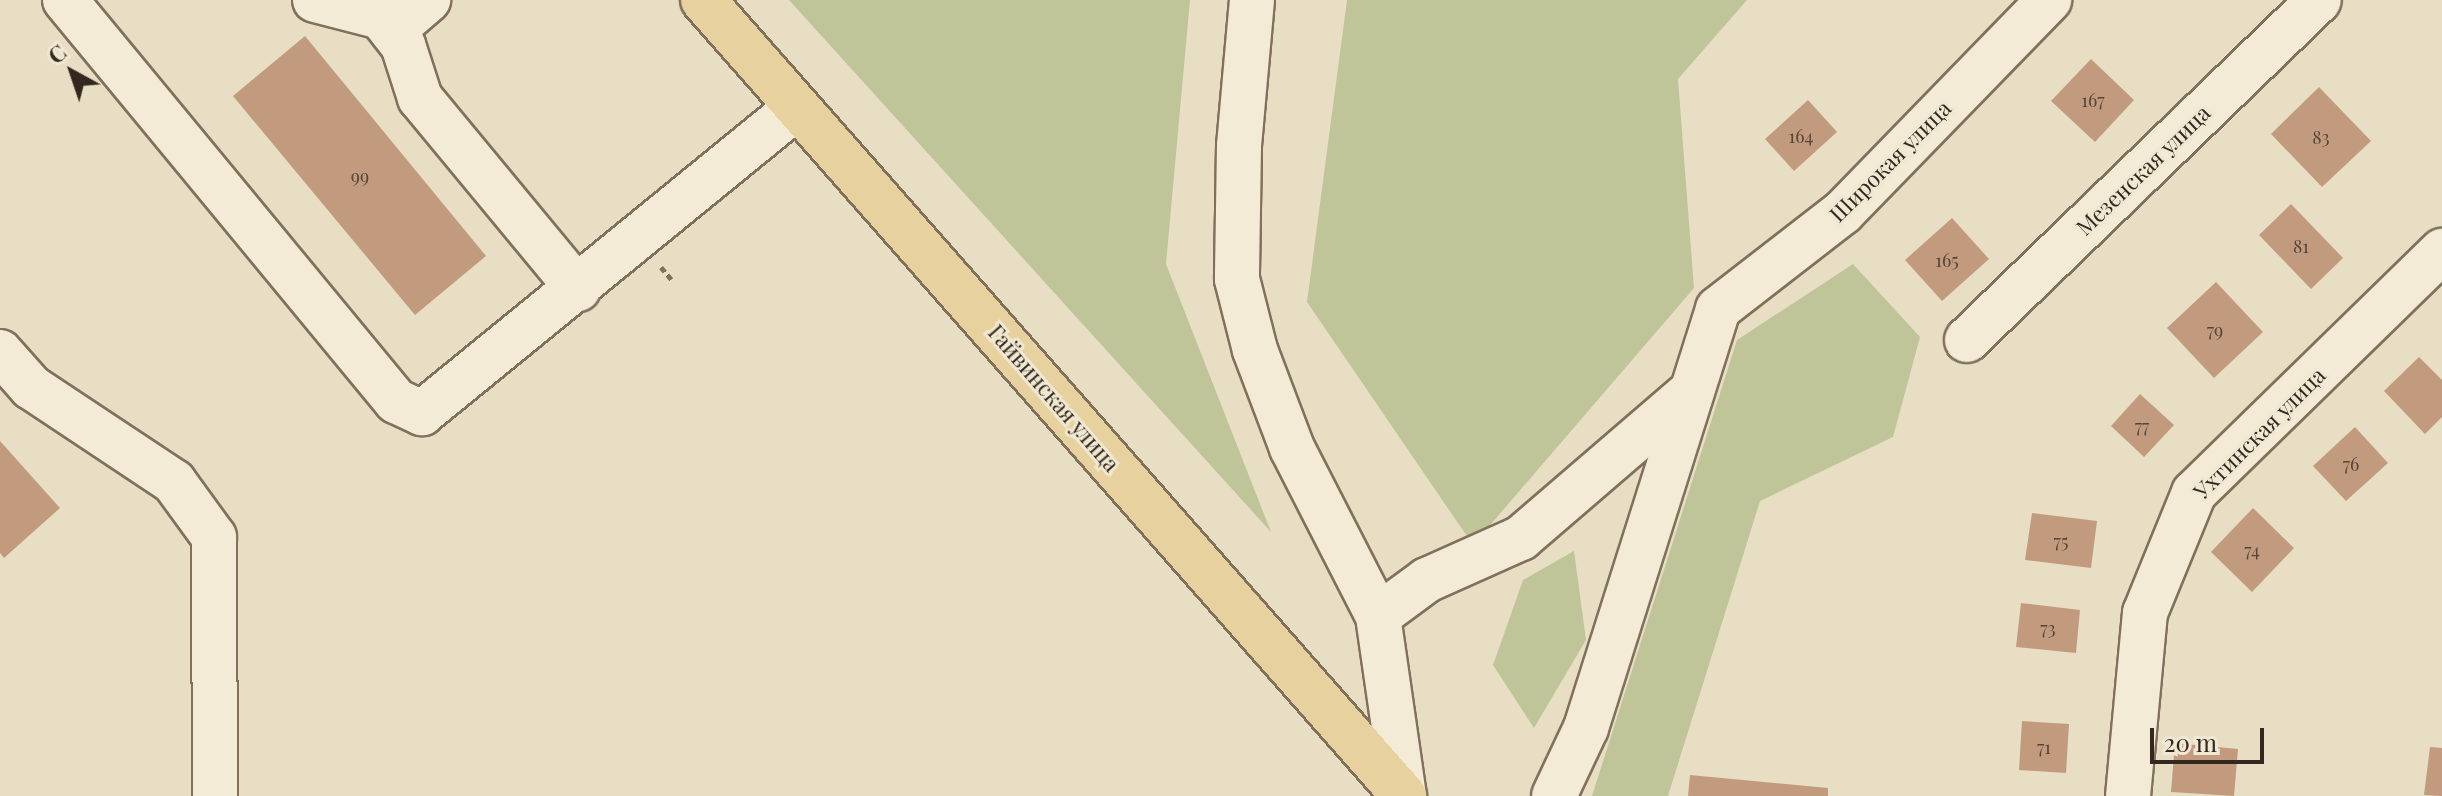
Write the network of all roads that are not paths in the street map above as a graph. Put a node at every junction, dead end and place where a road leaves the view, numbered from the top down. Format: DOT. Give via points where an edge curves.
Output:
graph roads {
  1 [pos="65,0"];
  2 [pos="315,0"];
  3 [pos="428,0"];
  4 [pos="703,0"];
  5 [pos="1252,0"];
  6 [pos="2049,0"];
  7 [pos="2319,0"];
  8 [pos="392,31"];
  9 [pos="797,107"];
  10 [pos="2442,251"];
  11 [pos="578,289"];
  12 [pos="1967,340"];
  13 [pos="0,352"];
  14 [pos="1692,391"];
  15 [pos="1378,616"];
  16 [pos="215,796"];
  17 [pos="1404,796"];
  18 [pos="1554,796"];
  19 [pos="2128,796"];
  1 -- 11 [label="street" via="408,411 422,413 437,405"];
  2 -- 8 [label="street" via="371,10"];
  3 -- 8 [label="street"];
  4 -- 9 [label="main road, Гайвинская улица"];
  5 -- 15 [label="street" via="1239,146 1237,279 1255,350 1292,448"];
  6 -- 14 [label="street, Широкая улица" via="1843,212 1718,309"];
  7 -- 12 [label="street, Мезенская улица"];
  8 -- 11 [label="street" via="420,98"];
  9 -- 11 [label="street"];
  9 -- 17 [label="main road, Гайвинская улица"];
  10 -- 19 [label="street, Ухтинская улица" via="2194,493 2145,613"];
  13 -- 16 [label="street" via="31,387 174,482 214,537"];
  14 -- 15 [label="street" via="1521,538 1427,580"];
  14 -- 18 [label="street" via="1586,728"];
  15 -- 17 [label="street"];
}
